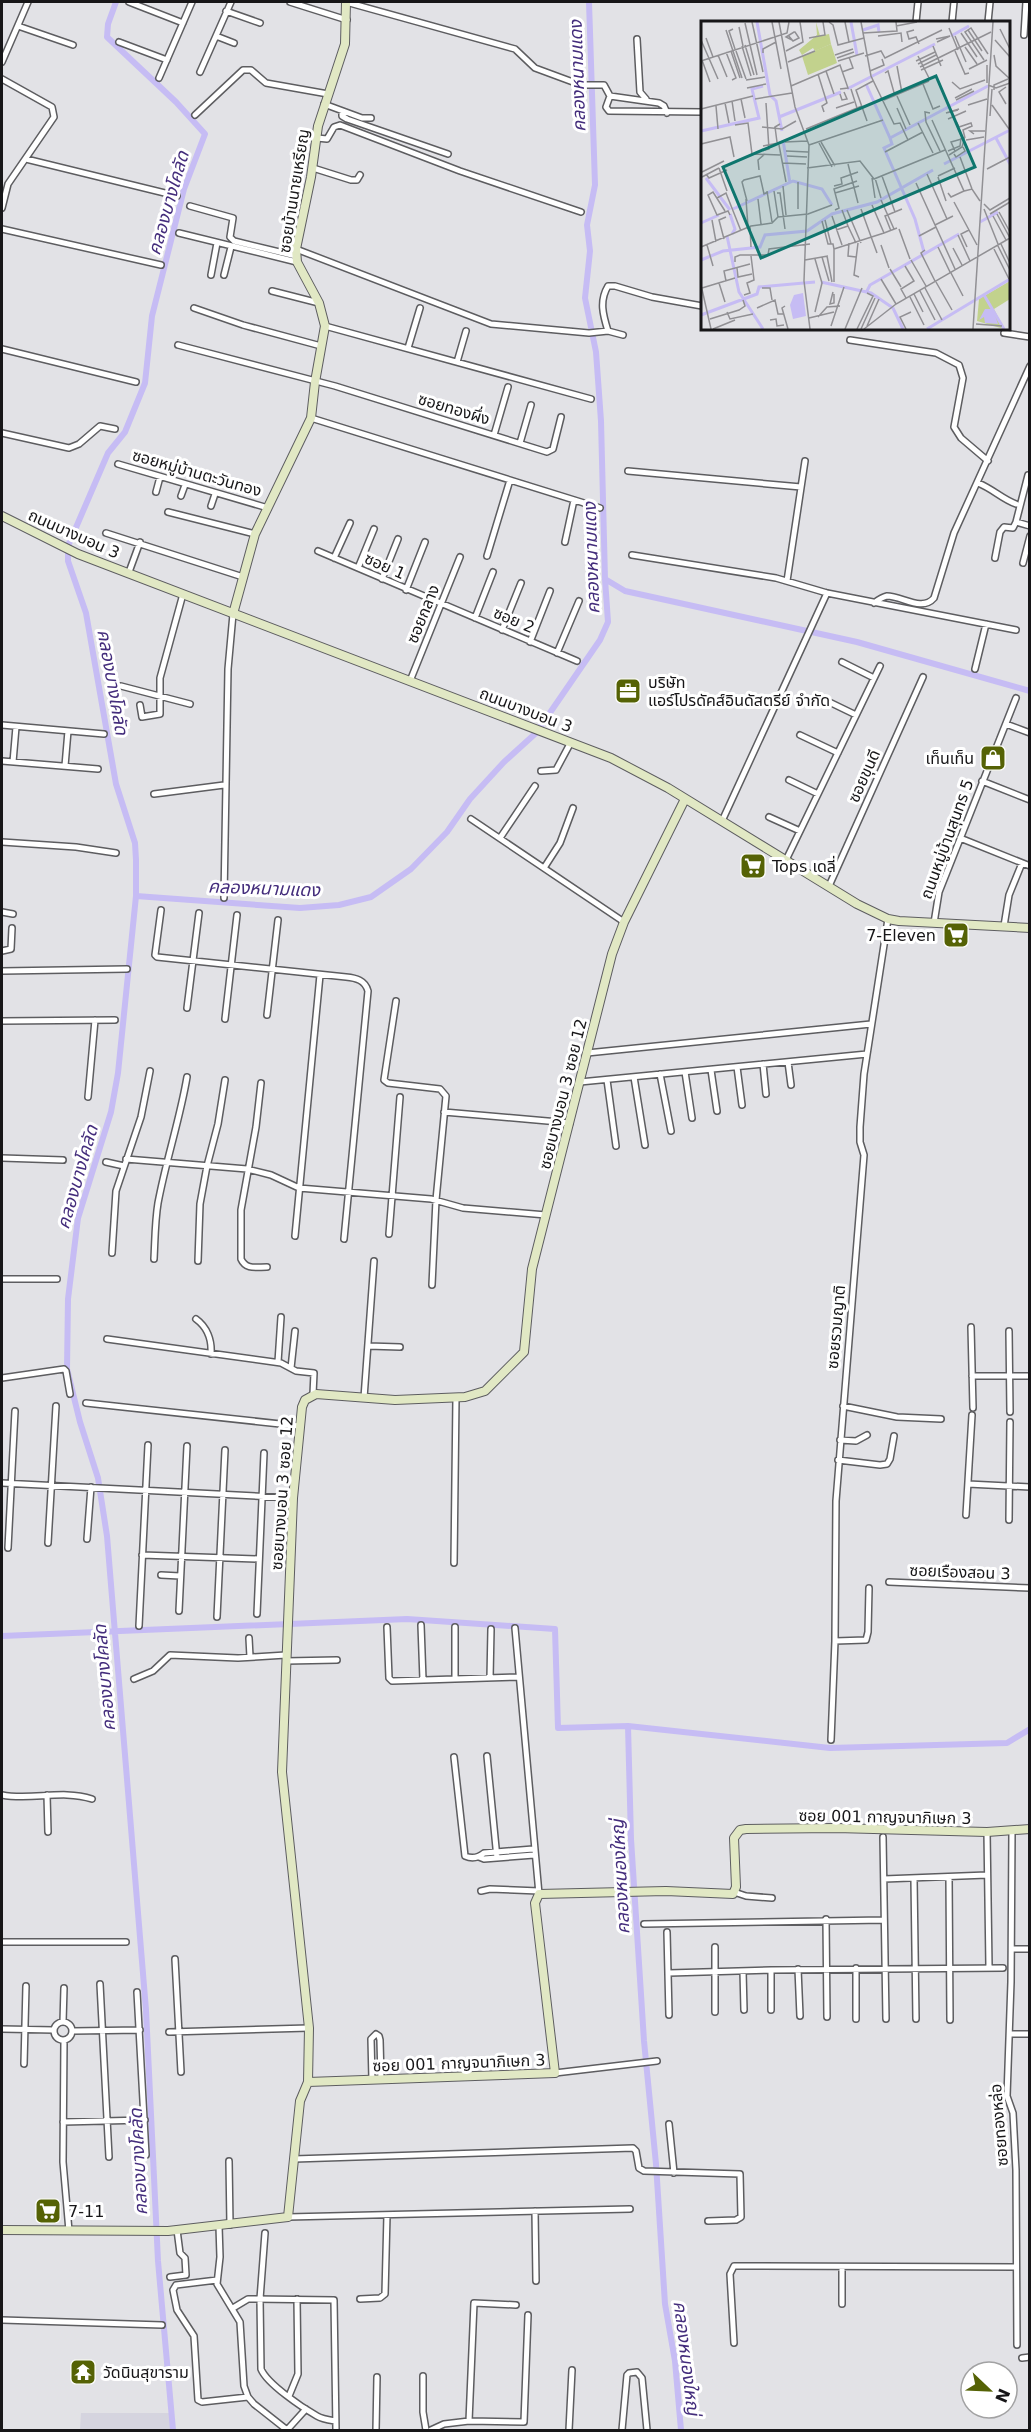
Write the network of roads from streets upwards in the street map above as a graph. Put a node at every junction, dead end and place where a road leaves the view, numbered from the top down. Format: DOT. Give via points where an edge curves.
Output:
graph roads {
  1 [pos="28,2"];
  2 [pos="129,2"];
  3 [pos="192,2"];
  4 [pos="231,2"];
  5 [pos="290,2"];
  6 [pos="346,2"];
  7 [pos="918,2"];
  8 [pos="954,2"];
  9 [pos="990,2"];
  10 [pos="1026,2"];
  11 [pos="226,11"];
  12 [pos="347,20"];
  13 [pos="916,21"];
  14 [pos="952,21"];
  15 [pos="988,21"];
  16 [pos="183,23"];
  17 [pos="260,24"];
  18 [pos="18,26"];
  19 [pos="1024,35"];
  20 [pos="216,36"];
  21 [pos="637,39"];
  22 [pos="119,42"];
  23 [pos="234,43"];
  24 [pos="73,45"];
  25 [pos="167,60"];
  26 [pos="2,62"];
  27 [pos="200,72"];
  28 [pos="159,78"];
  29 [pos="2,79"];
  30 [pos="328,94"];
  31 [pos="610,96"];
  32 [pos="646,99"];
  33 [pos="324,104"];
  34 [pos="342,111"];
  35 [pos="701,112"];
  36 [pos="667,113"];
  37 [pos="195,115"];
  38 [pos="370,118"];
  39 [pos="317,138"];
  40 [pos="448,154"];
  41 [pos="26,159"];
  42 [pos="313,168"];
  43 [pos="360,176"];
  44 [pos="177,196"];
  45 [pos="190,206"];
  46 [pos="2,208"];
  47 [pos="581,212"];
  48 [pos="2,229"];
  49 [pos="179,233"];
  50 [pos="217,243"];
  51 [pos="231,247"];
  52 [pos="296,256"];
  53 [pos="161,265"];
  54 [pos="211,275"];
  55 [pos="224,275"];
  56 [pos="272,291"];
  57 [pos="318,303"];
  58 [pos="701,306"];
  59 [pos="194,308"];
  60 [pos="420,308"];
  61 [pos="325,326"];
  62 [pos="466,331"];
  63 [pos="605,332"];
  64 [pos="1004,333"];
  65 [pos="623,335"];
  66 [pos="1029,337"];
  67 [pos="850,340"];
  68 [pos="178,345"];
  69 [pos="321,346"];
  70 [pos="408,348"];
  71 [pos="2,349"];
  72 [pos="457,362"];
  73 [pos="1029,366"];
  74 [pos="136,382"];
  75 [pos="315,382"];
  76 [pos="508,387"];
  77 [pos="591,399"];
  78 [pos="531,405"];
  79 [pos="561,417"];
  80 [pos="311,418"];
  81 [pos="115,429"];
  82 [pos="2,435"];
  83 [pos="494,435"];
  84 [pos="519,443"];
  85 [pos="805,461"];
  86 [pos="988,461"];
  87 [pos="118,464"];
  88 [pos="628,471"];
  89 [pos="1028,475"];
  90 [pos="160,477"];
  91 [pos="510,480"];
  92 [pos="978,483"];
  93 [pos="185,484"];
  94 [pos="801,487"];
  95 [pos="156,492"];
  96 [pos="214,494"];
  97 [pos="181,496"];
  98 [pos="574,500"];
  99 [pos="1016,504"];
  100 [pos="211,506"];
  101 [pos="268,508"];
  102 [pos="600,508"];
  103 [pos="168,512"];
  104 [pos="2,516"];
  105 [pos="1016,522"];
  106 [pos="350,523"];
  107 [pos="1029,526"];
  108 [pos="374,530"];
  109 [pos="106,533"];
  110 [pos="255,534"];
  111 [pos="1029,536"];
  112 [pos="398,539"];
  113 [pos="140,542"];
  114 [pos="425,542"];
  115 [pos="565,542"];
  116 [pos="318,551"];
  117 [pos="632,555"];
  118 [pos="487,556"];
  119 [pos="460,557"];
  120 [pos="334,558"];
  121 [pos="995,558"];
  122 [pos="1023,563"];
  123 [pos="358,568"];
  124 [pos="129,572"];
  125 [pos="493,572"];
  126 [pos="243,577"];
  127 [pos="382,579"];
  128 [pos="787,581"];
  129 [pos="521,583"];
  130 [pos="406,590"];
  131 [pos="550,591"];
  132 [pos="827,593"];
  133 [pos="183,594"];
  134 [pos="579,601"];
  135 [pos="874,603"];
  136 [pos="441,604"];
  137 [pos="233,614"];
  138 [pos="475,618"];
  139 [pos="986,624"];
  140 [pos="502,630"];
  141 [pos="1016,630"];
  142 [pos="530,642"];
  143 [pos="557,653"];
  144 [pos="577,661"];
  145 [pos="842,662"];
  146 [pos="880,666"];
  147 [pos="975,669"];
  148 [pos="923,677"];
  149 [pos="874,678"];
  150 [pos="410,681"];
  151 [pos="121,686"];
  152 [pos="159,695"];
  153 [pos="1016,698"];
  154 [pos="823,699"];
  155 [pos="190,704"];
  156 [pos="140,705"];
  157 [pos="856,716"];
  158 [pos="1006,724"];
  159 [pos="2,725"];
  160 [pos="16,727"];
  161 [pos="68,731"];
  162 [pos="1029,733"];
  163 [pos="104,734"];
  164 [pos="800,735"];
  165 [pos="571,742"];
  166 [pos="838,753"];
  167 [pos="2,761"];
  168 [pos="13,762"];
  169 [pos="65,766"];
  170 [pos="98,769"];
  171 [pos="541,771"];
  172 [pos="789,780"];
  173 [pos="982,782"];
  174 [pos="224,785"];
  175 [pos="535,786"];
  176 [pos="154,794"];
  177 [pos="818,794"];
  178 [pos="685,799"];
  179 [pos="1029,800"];
  180 [pos="573,808"];
  181 [pos="769,817"];
  182 [pos="471,819"];
  183 [pos="722,821"];
  184 [pos="800,831"];
  185 [pos="500,838"];
  186 [pos="960,838"];
  187 [pos="2,842"];
  188 [pos="116,853"];
  189 [pos="786,860"];
  190 [pos="1022,863"];
  191 [pos="1029,866"];
  192 [pos="544,868"];
  193 [pos="829,886"];
  194 [pos="224,898"];
  195 [pos="161,910"];
  196 [pos="2,912"];
  197 [pos="199,913"];
  198 [pos="13,914"];
  199 [pos="237,915"];
  200 [pos="888,919"];
  201 [pos="278,921"];
  202 [pos="624,922"];
  203 [pos="934,923"];
  204 [pos="1004,926"];
  205 [pos="12,928"];
  206 [pos="1029,928"];
  207 [pos="2,951"];
  208 [pos="193,961"];
  209 [pos="231,965"];
  210 [pos="127,969"];
  211 [pos="272,970"];
  212 [pos="2,971"];
  213 [pos="320,975"];
  214 [pos="396,1001"];
  215 [pos="187,1008"];
  216 [pos="267,1015"];
  217 [pos="95,1020"];
  218 [pos="115,1020"];
  219 [pos="225,1020"];
  220 [pos="2,1021"];
  221 [pos="871,1024"];
  222 [pos="587,1053"];
  223 [pos="867,1054"];
  224 [pos="788,1062"];
  225 [pos="763,1064"];
  226 [pos="737,1067"];
  227 [pos="711,1070"];
  228 [pos="150,1071"];
  229 [pos="685,1072"];
  230 [pos="660,1074"];
  231 [pos="187,1077"];
  232 [pos="634,1077"];
  233 [pos="225,1080"];
  234 [pos="607,1080"];
  235 [pos="580,1082"];
  236 [pos="261,1083"];
  237 [pos="791,1086"];
  238 [pos="766,1094"];
  239 [pos="88,1097"];
  240 [pos="400,1097"];
  241 [pos="742,1105"];
  242 [pos="717,1111"];
  243 [pos="444,1112"];
  244 [pos="692,1118"];
  245 [pos="570,1123"];
  246 [pos="671,1131"];
  247 [pos="645,1145"];
  248 [pos="616,1146"];
  249 [pos="2,1158"];
  250 [pos="126,1159"];
  251 [pos="63,1160"];
  252 [pos="106,1162"];
  253 [pos="167,1162"];
  254 [pos="124,1166"];
  255 [pos="207,1166"];
  256 [pos="247,1169"];
  257 [pos="299,1188"];
  258 [pos="349,1192"];
  259 [pos="393,1196"];
  260 [pos="436,1200"];
  261 [pos="546,1215"];
  262 [pos="389,1234"];
  263 [pos="295,1236"];
  264 [pos="344,1239"];
  265 [pos="112,1253"];
  266 [pos="154,1259"];
  267 [pos="198,1261"];
  268 [pos="374,1261"];
  269 [pos="267,1267"];
  270 [pos="2,1279"];
  271 [pos="57,1279"];
  272 [pos="432,1285"];
  273 [pos="280,1317"];
  274 [pos="196,1319"];
  275 [pos="971,1327"];
  276 [pos="295,1331"];
  277 [pos="1009,1331"];
  278 [pos="107,1339"];
  279 [pos="368,1346"];
  280 [pos="400,1347"];
  281 [pos="211,1354"];
  282 [pos="278,1362"];
  283 [pos="291,1368"];
  284 [pos="1010,1375"];
  285 [pos="972,1376"];
  286 [pos="1029,1376"];
  287 [pos="2,1378"];
  288 [pos="313,1394"];
  289 [pos="70,1395"];
  290 [pos="364,1398"];
  291 [pos="456,1398"];
  292 [pos="86,1403"];
  293 [pos="56,1406"];
  294 [pos="843,1406"];
  295 [pos="15,1411"];
  296 [pos="1010,1412"];
  297 [pos="941,1419"];
  298 [pos="1010,1422"];
  299 [pos="298,1426"];
  300 [pos="867,1435"];
  301 [pos="894,1436"];
  302 [pos="840,1440"];
  303 [pos="148,1445"];
  304 [pos="187,1446"];
  305 [pos="225,1450"];
  306 [pos="264,1453"];
  307 [pos="838,1460"];
  308 [pos="2,1483"];
  309 [pos="11,1483"];
  310 [pos="968,1484"];
  311 [pos="51,1485"];
  312 [pos="1008,1486"];
  313 [pos="94,1487"];
  314 [pos="1029,1487"];
  315 [pos="145,1490"];
  316 [pos="183,1492"];
  317 [pos="222,1494"];
  318 [pos="261,1496"];
  319 [pos="293,1498"];
  320 [pos="966,1515"];
  321 [pos="1008,1520"];
  322 [pos="87,1539"];
  323 [pos="48,1543"];
  324 [pos="8,1548"];
  325 [pos="142,1555"];
  326 [pos="181,1556"];
  327 [pos="219,1558"];
  328 [pos="259,1559"];
  329 [pos="454,1563"];
  330 [pos="161,1575"];
  331 [pos="180,1576"];
  332 [pos="889,1582"];
  333 [pos="869,1588"];
  334 [pos="1029,1588"];
  335 [pos="179,1611"];
  336 [pos="256,1614"];
  337 [pos="217,1617"];
  338 [pos="421,1625"];
  339 [pos="139,1626"];
  340 [pos="387,1627"];
  341 [pos="455,1627"];
  342 [pos="515,1628"];
  343 [pos="491,1629"];
  344 [pos="249,1638"];
  345 [pos="836,1641"];
  346 [pos="250,1657"];
  347 [pos="286,1658"];
  348 [pos="337,1660"];
  349 [pos="519,1677"];
  350 [pos="134,1678"];
  351 [pos="490,1678"];
  352 [pos="455,1679"];
  353 [pos="423,1680"];
  354 [pos="831,1740"];
  355 [pos="487,1756"];
  356 [pos="454,1757"];
  357 [pos="2,1795"];
  358 [pos="47,1795"];
  359 [pos="92,1799"];
  360 [pos="1029,1829"];
  361 [pos="1012,1831"];
  362 [pos="48,1832"];
  363 [pos="987,1832"];
  364 [pos="883,1837"];
  365 [pos="534,1852"];
  366 [pos="497,1855"];
  367 [pos="987,1875"];
  368 [pos="949,1878"];
  369 [pos="884,1879"];
  370 [pos="914,1879"];
  371 [pos="481,1892"];
  372 [pos="539,1892"];
  373 [pos="734,1892"];
  374 [pos="772,1898"];
  375 [pos="826,1919"];
  376 [pos="884,1920"];
  377 [pos="644,1924"];
  378 [pos="668,1932"];
  379 [pos="2,1942"];
  380 [pos="126,1942"];
  381 [pos="715,1947"];
  382 [pos="1011,1949"];
  383 [pos="1029,1949"];
  384 [pos="175,1959"];
  385 [pos="950,1967"];
  386 [pos="989,1967"];
  387 [pos="856,1968"];
  388 [pos="885,1968"];
  389 [pos="915,1968"];
  390 [pos="1003,1968"];
  391 [pos="798,1969"];
  392 [pos="827,1969"];
  393 [pos="771,1970"];
  394 [pos="743,1971"];
  395 [pos="716,1972"];
  396 [pos="669,1973"];
  397 [pos="100,1984"];
  398 [pos="26,1986"];
  399 [pos="64,1988"];
  400 [pos="137,1992"];
  401 [pos="744,2010"];
  402 [pos="771,2010"];
  403 [pos="715,2012"];
  404 [pos="669,2015"];
  405 [pos="800,2016"];
  406 [pos="827,2017"];
  407 [pos="856,2019"];
  408 [pos="886,2019"];
  409 [pos="916,2019"];
  410 [pos="950,2020"];
  411 [pos="63,2022"];
  412 [pos="309,2028"];
  413 [pos="2,2029"];
  414 [pos="25,2030"];
  415 [pos="54,2030"];
  416 [pos="73,2031"];
  417 [pos="104,2031"];
  418 [pos="140,2031"];
  419 [pos="179,2031"];
  420 [pos="169,2032"];
  421 [pos="1010,2034"];
  422 [pos="1029,2034"];
  423 [pos="64,2041"];
  424 [pos="654,2062"];
  425 [pos="24,2064"];
  426 [pos="181,2072"];
  427 [pos="555,2073"];
  428 [pos="376,2079"];
  429 [pos="308,2082"];
  430 [pos="144,2120"];
  431 [pos="108,2121"];
  432 [pos="63,2122"];
  433 [pos="669,2124"];
  434 [pos="146,2155"];
  435 [pos="109,2157"];
  436 [pos="294,2159"];
  437 [pos="229,2161"];
  438 [pos="674,2173"];
  439 [pos="630,2209"];
  440 [pos="535,2211"];
  441 [pos="387,2215"];
  442 [pos="288,2217"];
  443 [pos="708,2221"];
  444 [pos="230,2225"];
  445 [pos="219,2226"];
  446 [pos="2,2230"];
  447 [pos="177,2230"];
  448 [pos="69,2231"];
  449 [pos="265,2233"];
  450 [pos="842,2266"];
  451 [pos="1015,2267"];
  452 [pos="170,2277"];
  453 [pos="217,2280"];
  454 [pos="536,2282"];
  455 [pos="260,2299"];
  456 [pos="297,2299"];
  457 [pos="360,2299"];
  458 [pos="842,2304"];
  459 [pos="516,2305"];
  460 [pos="233,2308"];
  461 [pos="528,2315"];
  462 [pos="2,2320"];
  463 [pos="162,2325"];
  464 [pos="734,2343"];
  465 [pos="1017,2345"];
  466 [pos="1029,2357"];
  467 [pos="1022,2358"];
  468 [pos="572,2370"];
  469 [pos="423,2376"];
  470 [pos="377,2377"];
  471 [pos="289,2396"];
  472 [pos="248,2397"];
  473 [pos="306,2409"];
  474 [pos="335,2421"];
  475 [pos="469,2421"];
  476 [pos="524,2422"];
  477 [pos="287,2430"];
  478 [pos="336,2430"];
  479 [pos="376,2430"];
  480 [pos="426,2430"];
  481 [pos="431,2430"];
  482 [pos="523,2430"];
  483 [pos="569,2430"];
  484 [pos="622,2430"];
  485 [pos="647,2430"];
  1 -- 18 [label="street"];
  2 -- 16 [label="street"];
  3 -- 16 [label="street"];
  4 -- 11 [label="street"];
  5 -- 12 [label="street"];
  6 -- 12 [label="street, ซอยบ้านนายเหรียญ"];
  6 -- 31 [label="street" via="515,50 535,68 586,86 604,85"];
  7 -- 13 [label="street"];
  8 -- 14 [label="street"];
  9 -- 15 [label="street"];
  10 -- 19 [label="street"];
  11 -- 17 [label="street"];
  11 -- 20 [label="street"];
  12 -- 30 [label="street, ซอยบ้านนายเหรียญ" via="345,44"];
  16 -- 25 [label="street"];
  18 -- 24 [label="street"];
  18 -- 26 [label="street"];
  20 -- 23 [label="street"];
  20 -- 27 [label="street"];
  21 -- 32 [label="street" via="640,92"];
  22 -- 25 [label="street"];
  25 -- 28 [label="street"];
  29 -- 41 [label="street" via="55,112"];
  30 -- 33 [label="street, ซอยบ้านนายเหรียญ"];
  30 -- 37 [label="street" via="266,83 251,70 243,70"];
  31 -- 32 [label="street"];
  31 -- 36 [label="street" via="606,107 609,111"];
  32 -- 36 [label="street" via="664,106"];
  33 -- 34 [label="street"];
  33 -- 39 [label="street, ซอยบ้านนายเหรียญ"];
  34 -- 38 [label="street"];
  34 -- 40 [label="street" via="347,119"];
  35 -- 36 [label="street"];
  39 -- 42 [label="street, ซอยบ้านนายเหรียญ"];
  39 -- 47 [label="street" via="327,140 334,127 340,125"];
  41 -- 44 [label="street"];
  41 -- 46 [label="street" via="8,184"];
  42 -- 43 [label="street" via="351,180"];
  42 -- 52 [label="street, ซอยบ้านนายเหรียญ"];
  45 -- 52 [label="street" via="233,218 230,237 234,241"];
  48 -- 53 [label="street"];
  49 -- 50 [label="street"];
  50 -- 51 [label="street"];
  50 -- 54 [label="street"];
  51 -- 52 [label="street"];
  51 -- 55 [label="street"];
  52 -- 57 [label="street, ซอยบ้านนายเหรียญ"];
  52 -- 63 [label="street" via="426,297 478,320 513,327"];
  56 -- 57 [label="street"];
  57 -- 61 [label="street, ซอยบ้านนายเหรียญ"];
  58 -- 63 [label="street" via="608,286 602,309"];
  59 -- 69 [label="street"];
  60 -- 70 [label="street"];
  61 -- 69 [label="street, ซอยบ้านนายเหรียญ"];
  61 -- 70 [label="street"];
  62 -- 72 [label="street"];
  63 -- 65 [label="street"];
  64 -- 66 [label="street"];
  67 -- 86 [label="street" via="936,353 959,365 963,378 954,427"];
  68 -- 75 [label="street, ซอยทองผึ่ง"];
  69 -- 75 [label="street, ซอยบ้านนายเหรียญ"];
  70 -- 72 [label="street"];
  71 -- 74 [label="street"];
  72 -- 77 [label="street"];
  73 -- 86 [label="street"];
  75 -- 80 [label="street, ซอยบ้านนายเหรียญ"];
  75 -- 83 [label="street, ซอยทองผึ่ง"];
  76 -- 83 [label="street"];
  78 -- 84 [label="street"];
  79 -- 84 [label="street, ซอยทองผึ่ง" via="550,452"];
  80 -- 91 [label="street"];
  80 -- 101 [label="street, ซอยบ้านนายเหรียญ"];
  81 -- 82 [label="street" via="100,426 69,448"];
  83 -- 84 [label="street, ซอยทองผึ่ง"];
  85 -- 94 [label="street"];
  86 -- 92 [label="street"];
  87 -- 90 [label="street, ซอยหมู่บ้านตะวันทอง"];
  88 -- 94 [label="street"];
  89 -- 105 [label="street"];
  90 -- 93 [label="street, ซอยหมู่บ้านตะวันทอง"];
  90 -- 95 [label="street"];
  91 -- 98 [label="street"];
  91 -- 118 [label="street"];
  92 -- 99 [label="street"];
  92 -- 135 [label="street" via="954,533 931,601 922,604 888,596"];
  93 -- 96 [label="street, ซอยหมู่บ้านตะวันทอง"];
  93 -- 97 [label="street"];
  94 -- 128 [label="street"];
  96 -- 100 [label="street"];
  96 -- 101 [label="street, ซอยหมู่บ้านตะวันทอง"];
  98 -- 102 [label="street"];
  98 -- 115 [label="street"];
  101 -- 110 [label="street, ซอยบ้านนายเหรียญ"];
  103 -- 110 [label="street"];
  104 -- 124 [label="street, ถนนบางบอน 3" via="78,554"];
  105 -- 107 [label="street"];
  105 -- 121 [label="street" via="1000,532"];
  106 -- 120 [label="street"];
  108 -- 123 [label="street"];
  109 -- 113 [label="street"];
  110 -- 126 [label="street, ซอยบ้านนายเหรียญ"];
  111 -- 122 [label="street"];
  112 -- 127 [label="street"];
  113 -- 124 [label="street"];
  113 -- 126 [label="street"];
  114 -- 130 [label="street"];
  116 -- 120 [label="street, ซอย 1"];
  117 -- 128 [label="street"];
  119 -- 136 [label="street, ซอยกลาง"];
  120 -- 123 [label="street, ซอย 1"];
  123 -- 127 [label="street, ซอย 1"];
  124 -- 133 [label="street, ถนนบางบอน 3"];
  125 -- 138 [label="street"];
  126 -- 137 [label="street, ซอยบ้านนายเหรียญ"];
  127 -- 130 [label="street, ซอย 1"];
  128 -- 132 [label="street"];
  129 -- 140 [label="street"];
  130 -- 136 [label="street, ซอย 1"];
  131 -- 142 [label="street"];
  132 -- 135 [label="street"];
  132 -- 183 [label="street"];
  133 -- 137 [label="street, ถนนบางบอน 3"];
  133 -- 152 [label="street"];
  134 -- 143 [label="street"];
  135 -- 139 [label="street"];
  136 -- 138 [label="street, ซอย 2"];
  136 -- 150 [label="street, ซอยกลาง"];
  137 -- 150 [label="street, ถนนบางบอน 3"];
  137 -- 174 [label="street"];
  138 -- 140 [label="street, ซอย 2"];
  139 -- 141 [label="street"];
  139 -- 147 [label="street"];
  140 -- 142 [label="street, ซอย 2"];
  142 -- 143 [label="street, ซอย 2"];
  143 -- 144 [label="street, ซอย 2"];
  145 -- 149 [label="street"];
  146 -- 149 [label="street"];
  148 -- 193 [label="street, ซอยขุนดี"];
  149 -- 157 [label="street"];
  150 -- 165 [label="street, ถนนบางบอน 3"];
  151 -- 152 [label="street"];
  152 -- 155 [label="street"];
  152 -- 156 [label="street" via="159,715 141,716"];
  153 -- 158 [label="street, ถนนหมู่บ้านสุนทร 5"];
  154 -- 157 [label="street"];
  157 -- 166 [label="street"];
  158 -- 162 [label="street"];
  158 -- 173 [label="street, ถนนหมู่บ้านสุนทร 5"];
  159 -- 160 [label="street"];
  160 -- 161 [label="street"];
  160 -- 168 [label="street"];
  161 -- 163 [label="street"];
  161 -- 169 [label="street"];
  164 -- 166 [label="street"];
  165 -- 171 [label="street" via="555,770"];
  165 -- 178 [label="street, ถนนบางบอน 3" via="630,767"];
  166 -- 177 [label="street"];
  167 -- 168 [label="street"];
  168 -- 169 [label="street"];
  169 -- 170 [label="street"];
  172 -- 177 [label="street"];
  173 -- 179 [label="street"];
  173 -- 186 [label="street, ถนนหมู่บ้านสุนทร 5"];
  174 -- 176 [label="street"];
  174 -- 194 [label="street"];
  175 -- 185 [label="street"];
  177 -- 184 [label="street"];
  178 -- 183 [label="street, ถนนบางบอน 3"];
  178 -- 202 [label="street, ซอยบางบอน 3 ซอย 12"];
  180 -- 192 [label="street" via="560,843"];
  181 -- 184 [label="street"];
  182 -- 185 [label="street"];
  183 -- 189 [label="street, ถนนบางบอน 3"];
  184 -- 189 [label="street"];
  185 -- 192 [label="street"];
  186 -- 190 [label="street"];
  186 -- 203 [label="street, ถนนหมู่บ้านสุนทร 5" via="939,892"];
  187 -- 188 [label="street"];
  189 -- 193 [label="street, ถนนบางบอน 3"];
  190 -- 191 [label="street"];
  190 -- 204 [label="street" via="1008,895"];
  192 -- 202 [label="street"];
  193 -- 200 [label="street, ถนนบางบอน 3"];
  195 -- 208 [label="street" via="155,955"];
  196 -- 198 [label="street"];
  197 -- 208 [label="street"];
  199 -- 209 [label="street"];
  200 -- 203 [label="street, ถนนบางบอน 3"];
  200 -- 221 [label="street, ซอยรวมญาติ"];
  201 -- 211 [label="street"];
  202 -- 222 [label="street, ซอยบางบอน 3 ซอย 12"];
  203 -- 204 [label="street, ถนนบางบอน 3"];
  204 -- 206 [label="street, ถนนบางบอน 3"];
  205 -- 207 [label="street" via="11,949"];
  208 -- 209 [label="street"];
  208 -- 215 [label="street"];
  209 -- 211 [label="street"];
  209 -- 219 [label="street"];
  210 -- 212 [label="street"];
  211 -- 213 [label="street"];
  211 -- 216 [label="street"];
  213 -- 257 [label="street"];
  213 -- 258 [label="street" via="357,978 368,991"];
  214 -- 243 [label="street" via="384,1080 440,1089 446,1096"];
  217 -- 218 [label="street"];
  217 -- 220 [label="street"];
  217 -- 239 [label="street"];
  221 -- 222 [label="street"];
  221 -- 223 [label="street, ซอยรวมญาติ"];
  222 -- 235 [label="street, ซอยบางบอน 3 ซอย 12"];
  223 -- 224 [label="street"];
  223 -- 294 [label="street, ซอยรวมญาติ" via="860,1127 864,1155"];
  224 -- 225 [label="street"];
  224 -- 237 [label="street"];
  225 -- 226 [label="street"];
  225 -- 238 [label="street"];
  226 -- 227 [label="street"];
  226 -- 241 [label="street"];
  227 -- 229 [label="street"];
  227 -- 242 [label="street"];
  228 -- 250 [label="street" via="141,1117"];
  229 -- 230 [label="street"];
  229 -- 244 [label="street"];
  230 -- 232 [label="street"];
  230 -- 246 [label="street"];
  231 -- 253 [label="street"];
  232 -- 234 [label="street"];
  232 -- 247 [label="street"];
  233 -- 255 [label="street"];
  234 -- 235 [label="street"];
  234 -- 248 [label="street"];
  235 -- 245 [label="street, ซอยบางบอน 3 ซอย 12"];
  236 -- 256 [label="street"];
  240 -- 259 [label="street"];
  243 -- 245 [label="street"];
  243 -- 260 [label="street"];
  245 -- 261 [label="street, ซอยบางบอน 3 ซอย 12"];
  249 -- 251 [label="street"];
  250 -- 253 [label="street"];
  250 -- 254 [label="street"];
  252 -- 254 [label="street"];
  253 -- 255 [label="street"];
  253 -- 266 [label="street" via="158,1206"];
  254 -- 265 [label="street" via="116,1191"];
  255 -- 256 [label="street"];
  255 -- 267 [label="street" via="200,1204"];
  256 -- 257 [label="street"];
  256 -- 269 [label="street" via="241,1210 241,1259 248,1267"];
  257 -- 258 [label="street"];
  257 -- 263 [label="street"];
  258 -- 259 [label="street"];
  258 -- 264 [label="street"];
  259 -- 260 [label="street"];
  259 -- 262 [label="street"];
  260 -- 261 [label="street" via="463,1208"];
  260 -- 272 [label="street"];
  261 -- 291 [label="street, ซอยบางบอน 3 ซอย 12" via="532,1269 524,1352 485,1391"];
  268 -- 279 [label="street"];
  270 -- 271 [label="street"];
  273 -- 282 [label="street"];
  274 -- 281 [label="street" via="211,1341"];
  275 -- 285 [label="street"];
  276 -- 283 [label="street"];
  277 -- 284 [label="street"];
  278 -- 281 [label="street"];
  279 -- 280 [label="street"];
  279 -- 290 [label="street"];
  281 -- 282 [label="street"];
  282 -- 283 [label="street"];
  283 -- 288 [label="street" via="315,1373"];
  284 -- 285 [label="street"];
  284 -- 286 [label="street"];
  284 -- 296 [label="street"];
  285 -- 310 [label="street"];
  287 -- 289 [label="street" via="64,1369"];
  288 -- 290 [label="street, ซอยบางบอน 3 ซอย 12"];
  288 -- 299 [label="street, ซอยบางบอน 3 ซอย 12" via="305,1400"];
  290 -- 291 [label="street, ซอยบางบอน 3 ซอย 12"];
  291 -- 329 [label="street"];
  292 -- 299 [label="street"];
  293 -- 311 [label="street"];
  294 -- 297 [label="street" via="897,1417"];
  294 -- 302 [label="street, ซอยรวมญาติ"];
  295 -- 309 [label="street"];
  298 -- 312 [label="street"];
  299 -- 319 [label="street, ซอยบางบอน 3 ซอย 12"];
  300 -- 302 [label="street" via="856,1441"];
  301 -- 307 [label="street" via="887,1464"];
  302 -- 307 [label="street, ซอยรวมญาติ"];
  303 -- 315 [label="street"];
  304 -- 316 [label="street"];
  305 -- 317 [label="street"];
  306 -- 318 [label="street"];
  307 -- 345 [label="street, ซอยรวมญาติ"];
  308 -- 309 [label="street"];
  309 -- 311 [label="street"];
  309 -- 324 [label="street"];
  310 -- 312 [label="street"];
  310 -- 320 [label="street"];
  311 -- 313 [label="street"];
  311 -- 323 [label="street"];
  312 -- 314 [label="street"];
  312 -- 321 [label="street"];
  313 -- 315 [label="street"];
  313 -- 322 [label="street"];
  315 -- 316 [label="street"];
  315 -- 325 [label="street"];
  316 -- 317 [label="street"];
  316 -- 326 [label="street"];
  317 -- 318 [label="street"];
  317 -- 327 [label="street"];
  318 -- 319 [label="street"];
  318 -- 328 [label="street"];
  319 -- 347 [label="street, ซอยบางบอน 3 ซอย 12"];
  325 -- 326 [label="street"];
  325 -- 339 [label="street"];
  326 -- 327 [label="street"];
  326 -- 331 [label="street"];
  327 -- 328 [label="street"];
  327 -- 337 [label="street"];
  328 -- 336 [label="street"];
  330 -- 331 [label="street"];
  331 -- 335 [label="street"];
  332 -- 334 [label="street, ซอยเรืองสอน 3"];
  333 -- 345 [label="street" via="866,1640"];
  338 -- 353 [label="street"];
  340 -- 353 [label="street" via="388,1678"];
  341 -- 352 [label="street"];
  342 -- 349 [label="street"];
  343 -- 351 [label="street"];
  344 -- 346 [label="street"];
  345 -- 354 [label="street, ซอยรวมญาติ"];
  346 -- 347 [label="street"];
  346 -- 350 [label="street" via="170,1655 153,1671"];
  347 -- 348 [label="street"];
  347 -- 412 [label="street, ซอยบางบอน 3 ซอย 12" via="282,1772"];
  349 -- 351 [label="street"];
  349 -- 365 [label="street"];
  351 -- 352 [label="street"];
  352 -- 353 [label="street"];
  355 -- 366 [label="street"];
  356 -- 366 [label="street" via="465,1856 484,1859"];
  357 -- 358 [label="street"];
  358 -- 359 [label="street"];
  358 -- 362 [label="street"];
  360 -- 361 [label="street, ซอย 001 กาญจนาภิเษก 3"];
  361 -- 363 [label="street, ซอย 001 กาญจนาภิเษก 3"];
  361 -- 382 [label="street, ซอยทองหล่อ"];
  363 -- 367 [label="street"];
  363 -- 373 [label="street, ซอย 001 กาญจนาภิเษก 3" via="740,1830 734,1838"];
  364 -- 369 [label="street"];
  365 -- 366 [label="street"];
  365 -- 372 [label="street"];
  367 -- 368 [label="street"];
  367 -- 386 [label="street"];
  368 -- 370 [label="street"];
  368 -- 385 [label="street"];
  369 -- 370 [label="street"];
  369 -- 376 [label="street"];
  370 -- 389 [label="street"];
  371 -- 372 [label="street"];
  372 -- 373 [label="street"];
  372 -- 427 [label="street, ซอย 001 กาญจนาภิเษก 3" via="535,1903"];
  373 -- 374 [label="street"];
  375 -- 376 [label="street"];
  375 -- 377 [label="street"];
  375 -- 392 [label="street"];
  376 -- 388 [label="street"];
  378 -- 396 [label="street"];
  379 -- 380 [label="street"];
  381 -- 395 [label="street"];
  382 -- 383 [label="street"];
  382 -- 421 [label="street, ซอยทองหล่อ"];
  384 -- 419 [label="street"];
  385 -- 386 [label="street"];
  385 -- 389 [label="street"];
  385 -- 410 [label="street"];
  386 -- 390 [label="street"];
  387 -- 388 [label="street"];
  387 -- 392 [label="street"];
  387 -- 407 [label="street"];
  388 -- 389 [label="street"];
  388 -- 408 [label="street"];
  389 -- 409 [label="street"];
  391 -- 392 [label="street"];
  391 -- 393 [label="street"];
  391 -- 405 [label="street"];
  392 -- 406 [label="street"];
  393 -- 394 [label="street"];
  393 -- 402 [label="street"];
  394 -- 395 [label="street"];
  394 -- 401 [label="street"];
  395 -- 396 [label="street"];
  395 -- 403 [label="street"];
  396 -- 404 [label="street"];
  397 -- 417 [label="street"];
  398 -- 414 [label="street"];
  399 -- 411 [label="street"];
  400 -- 418 [label="street"];
  411 -- 415 [label="street"];
  411 -- 416 [label="street"];
  412 -- 419 [label="street"];
  412 -- 429 [label="street, ซอยบางบอน 3 ซอย 12"];
  413 -- 414 [label="street"];
  414 -- 415 [label="street"];
  414 -- 425 [label="street"];
  415 -- 423 [label="street" via="57,2038"];
  416 -- 417 [label="street"];
  416 -- 423 [label="street"];
  417 -- 418 [label="street"];
  417 -- 431 [label="street"];
  418 -- 430 [label="street"];
  419 -- 420 [label="street"];
  419 -- 426 [label="street"];
  421 -- 422 [label="street"];
  421 -- 451 [label="street, ซอยทองหล่อ" via="1007,2096 1014,2128"];
  423 -- 432 [label="street"];
  424 -- 427 [label="street"];
  427 -- 428 [label="street, ซอย 001 กาญจนาภิเษก 3"];
  428 -- 428 [label="street" via="380,2040 376,2034 372,2039"];
  428 -- 429 [label="street, ซอย 001 กาญจนาภิเษก 3"];
  429 -- 436 [label="street" via="300,2101"];
  430 -- 431 [label="street"];
  430 -- 434 [label="street"];
  431 -- 432 [label="street"];
  431 -- 435 [label="street"];
  432 -- 448 [label="street"];
  433 -- 438 [label="street"];
  436 -- 438 [label="street" via="630,2148 636,2151 639,2169"];
  436 -- 442 [label="street"];
  437 -- 444 [label="street"];
  438 -- 443 [label="street" via="741,2174 741,2217"];
  439 -- 440 [label="street"];
  440 -- 441 [label="street"];
  440 -- 454 [label="street"];
  441 -- 442 [label="street"];
  441 -- 457 [label="street" via="385,2294"];
  442 -- 444 [label="street"];
  444 -- 445 [label="street"];
  445 -- 447 [label="street"];
  445 -- 453 [label="street"];
  446 -- 448 [label="street"];
  447 -- 448 [label="street"];
  447 -- 452 [label="street" via="186,2275"];
  449 -- 455 [label="street"];
  450 -- 451 [label="street"];
  450 -- 458 [label="street"];
  450 -- 464 [label="street" via="734,2266 730,2274"];
  451 -- 465 [label="street, ซอยทองหล่อ"];
  453 -- 460 [label="street"];
  453 -- 472 [label="street" via="176,2285 173,2290 177,2310 194,2336 198,2400"];
  455 -- 456 [label="street"];
  455 -- 460 [label="street" via="245,2300"];
  455 -- 471 [label="street" via="261,2369"];
  456 -- 471 [label="street" via="298,2374"];
  456 -- 474 [label="street" via="335,2302"];
  459 -- 475 [label="street" via="477,2302 472,2306"];
  460 -- 472 [label="street" via="240,2322 243,2382"];
  461 -- 476 [label="street"];
  462 -- 463 [label="street"];
  466 -- 467 [label="street"];
  468 -- 483 [label="street"];
  469 -- 480 [label="street"];
  470 -- 479 [label="street"];
  471 -- 473 [label="street"];
  472 -- 477 [label="street"];
  473 -- 474 [label="street"];
  473 -- 477 [label="street"];
  474 -- 478 [label="street"];
  475 -- 476 [label="street"];
  475 -- 481 [label="street"];
  476 -- 482 [label="street"];
  484 -- 485 [label="street" via="627,2375 637,2372 642,2378"];
}
